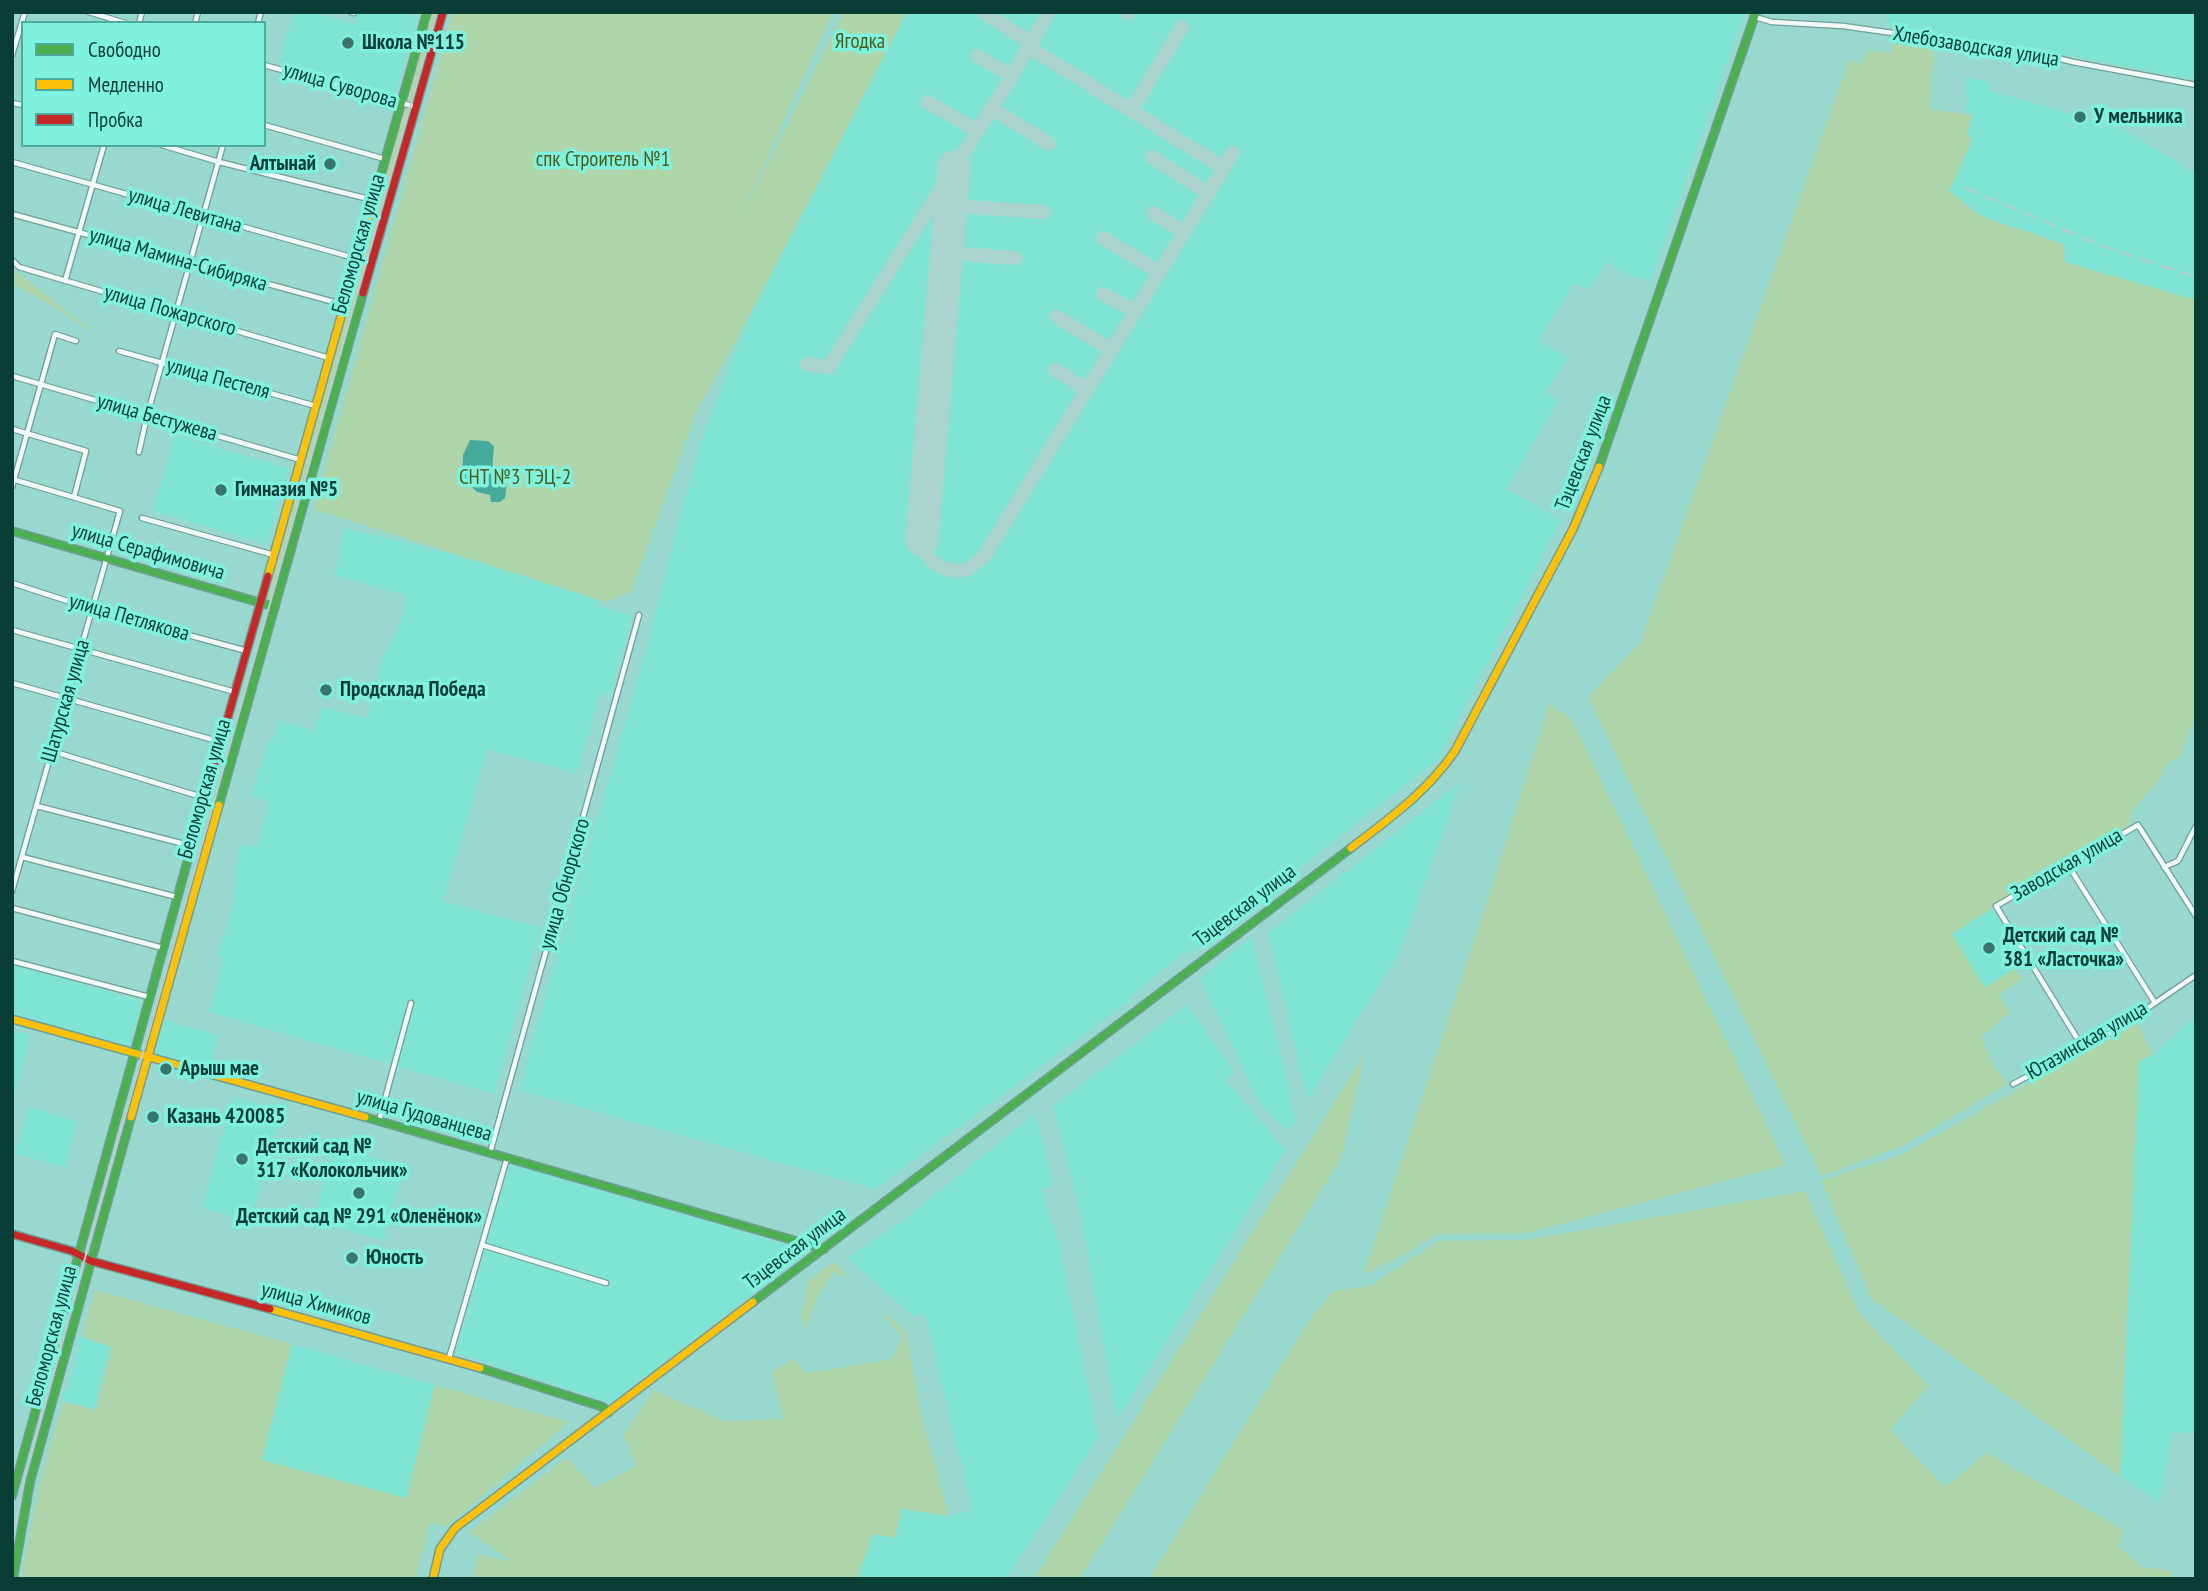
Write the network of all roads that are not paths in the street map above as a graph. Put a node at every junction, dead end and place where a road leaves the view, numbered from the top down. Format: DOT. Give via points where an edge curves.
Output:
graph roads {
  1 [pos="89,12"];
  2 [pos="428,12"];
  3 [pos="443,12"];
  4 [pos="1755,15"];
  5 [pos="118,21"];
  6 [pos="21,22"];
  7 [pos="13,48"];
  8 [pos="12,55"];
  9 [pos="266,66"];
  10 [pos="2196,85"];
  11 [pos="402,103"];
  12 [pos="416,107"];
  13 [pos="266,126"];
  14 [pos="103,147"];
  15 [pos="169,147"];
  16 [pos="223,147"];
  17 [pos="386,159"];
  18 [pos="12,162"];
  19 [pos="219,162"];
  20 [pos="93,184"];
  21 [pos="374,201"];
  22 [pos="12,214"];
  23 [pos="203,217"];
  24 [pos="79,232"];
  25 [pos="358,259"];
  26 [pos="12,260"];
  27 [pos="190,264"];
  28 [pos="65,281"];
  29 [pos="345,305"];
  30 [pos="176,313"];
  31 [pos="76,341"];
  32 [pos="119,351"];
  33 [pos="330,359"];
  34 [pos="162,363"];
  35 [pos="12,376"];
  36 [pos="41,384"];
  37 [pos="316,406"];
  38 [pos="147,416"];
  39 [pos="12,429"];
  40 [pos="27,434"];
  41 [pos="139,452"];
  42 [pos="301,460"];
  43 [pos="13,479"];
  44 [pos="12,487"];
  45 [pos="74,497"];
  46 [pos="142,518"];
  47 [pos="12,531"];
  48 [pos="274,555"];
  49 [pos="107,559"];
  50 [pos="12,583"];
  51 [pos="260,603"];
  52 [pos="275,607"];
  53 [pos="92,609"];
  54 [pos="639,615"];
  55 [pos="12,630"];
  56 [pos="81,650"];
  57 [pos="247,650"];
  58 [pos="12,683"];
  59 [pos="235,692"];
  60 [pos="67,700"];
  61 [pos="221,742"];
  62 [pos="52,751"];
  63 [pos="205,797"];
  64 [pos="37,806"];
  65 [pos="2196,827"];
  66 [pos="196,831"];
  67 [pos="211,835"];
  68 [pos="192,846"];
  69 [pos="22,857"];
  70 [pos="2068,865"];
  71 [pos="2164,867"];
  72 [pos="12,891"];
  73 [pos="177,897"];
  74 [pos="12,908"];
  75 [pos="2196,916"];
  76 [pos="163,948"];
  77 [pos="12,961"];
  78 [pos="2196,975"];
  79 [pos="149,997"];
  80 [pos="411,1003"];
  81 [pos="2155,1003"];
  82 [pos="12,1019"];
  83 [pos="2083,1048"];
  84 [pos="133,1052"];
  85 [pos="148,1057"];
  86 [pos="2013,1084"];
  87 [pos="379,1121"];
  88 [pos="490,1153"];
  89 [pos="506,1158"];
  90 [pos="12,1234"];
  91 [pos="482,1245"];
  92 [pos="824,1249"];
  93 [pos="78,1253"];
  94 [pos="91,1261"];
  95 [pos="606,1283"];
  96 [pos="449,1358"];
  97 [pos="607,1413"];
  98 [pos="16,1479"];
  99 [pos="30,1482"];
  100 [pos="12,1496"];
  101 [pos="13,1579"];
  102 [pos="433,1579"];
  1 -- 5 [label="street"];
  2 -- 11 [label="main road, Беломорская улица"];
  3 -- 12 [label="main road, Беломорская улица"];
  4 -- 10 [label="street, Хлебозаводская улица" via="1772,22 1843,26 2041,54"];
  4 -- 92 [label="main road, Тэцевская улица" via="1595,479 1573,529 1439,775 1407,805"];
  6 -- 7 [label="street"];
  7 -- 8 [label="street"];
  9 -- 11 [label="street, улица Суворова"];
  11 -- 12 [label="street, улица Суворова"];
  11 -- 17 [label="main road, Беломорская улица"];
  12 -- 52 [label="main road, Беломорская улица"];
  13 -- 17 [label="street"];
  14 -- 20 [label="street"];
  15 -- 19 [label="street"];
  16 -- 19 [label="street"];
  17 -- 21 [label="main road, Беломорская улица"];
  18 -- 20 [label="street, улица Левитана"];
  19 -- 21 [label="street"];
  19 -- 23 [label="street"];
  20 -- 23 [label="street, улица Левитана"];
  20 -- 24 [label="street"];
  21 -- 25 [label="main road, Беломорская улица"];
  22 -- 24 [label="street, улица Мамина-Сибиряка"];
  23 -- 25 [label="street, улица Левитана"];
  23 -- 27 [label="street"];
  24 -- 27 [label="street, улица Мамина-Сибиряка"];
  24 -- 28 [label="street"];
  25 -- 29 [label="main road, Беломорская улица"];
  26 -- 28 [label="street, улица Пожарского" via="19,267"];
  27 -- 29 [label="street, улица Мамина-Сибиряка"];
  27 -- 30 [label="street"];
  28 -- 30 [label="street, улица Пожарского"];
  29 -- 33 [label="main road, Беломорская улица"];
  30 -- 33 [label="street, улица Пожарского"];
  30 -- 34 [label="street"];
  31 -- 36 [label="street" via="55,334"];
  32 -- 34 [label="street, улица Пестеля"];
  33 -- 37 [label="main road, Беломорская улица"];
  34 -- 37 [label="street, улица Пестеля"];
  34 -- 38 [label="street"];
  35 -- 36 [label="street, улица Бестужева"];
  36 -- 38 [label="street, улица Бестужева"];
  36 -- 40 [label="street"];
  37 -- 42 [label="main road, Беломорская улица"];
  38 -- 41 [label="street"];
  38 -- 42 [label="street, улица Бестужева"];
  39 -- 40 [label="street"];
  40 -- 43 [label="street"];
  40 -- 45 [label="street" via="86,451"];
  42 -- 48 [label="main road, Беломорская улица"];
  43 -- 44 [label="street"];
  43 -- 45 [label="street"];
  45 -- 49 [label="street, Шатурская улица" via="120,511"];
  46 -- 48 [label="street"];
  47 -- 49 [label="main road, улица Серафимовича"];
  48 -- 51 [label="main road, Беломорская улица"];
  49 -- 51 [label="main road, улица Серафимовича"];
  49 -- 53 [label="street, Шатурская улица"];
  50 -- 53 [label="street, улица Петлякова"];
  51 -- 52 [label="main road, улица Серафимовича"];
  51 -- 57 [label="main road, Беломорская улица"];
  52 -- 67 [label="main road, Беломорская улица"];
  53 -- 56 [label="street, Шатурская улица"];
  53 -- 57 [label="street, улица Петлякова"];
  54 -- 88 [label="street, улица Обнорского"];
  55 -- 56 [label="street"];
  56 -- 59 [label="street"];
  56 -- 60 [label="street, Шатурская улица"];
  57 -- 59 [label="main road, Беломорская улица"];
  58 -- 60 [label="street"];
  59 -- 61 [label="main road, Беломорская улица"];
  60 -- 61 [label="street"];
  60 -- 62 [label="street, Шатурская улица"];
  61 -- 63 [label="main road, Беломорская улица"];
  62 -- 63 [label="street"];
  62 -- 64 [label="street, Шатурская улица"];
  63 -- 66 [label="main road, Беломорская улица"];
  64 -- 68 [label="street"];
  64 -- 69 [label="street, Шатурская улица"];
  65 -- 71 [label="street" via="2178,861"];
  66 -- 67 [label="main road"];
  66 -- 68 [label="main road, Беломорская улица"];
  67 -- 85 [label="main road, Беломорская улица"];
  68 -- 73 [label="main road, Беломорская улица"];
  69 -- 72 [label="street, Шатурская улица"];
  69 -- 73 [label="street"];
  70 -- 71 [label="street, Заводская улица" via="2138,825"];
  70 -- 81 [label="street"];
  70 -- 83 [label="street, Заводская улица" via="1996,906"];
  71 -- 75 [label="street"];
  73 -- 76 [label="main road, Беломорская улица"];
  74 -- 76 [label="street"];
  76 -- 79 [label="main road, Беломорская улица"];
  77 -- 79 [label="street"];
  78 -- 81 [label="street, Ютазинская улица"];
  79 -- 84 [label="main road, Беломорская улица"];
  80 -- 87 [label="street"];
  81 -- 83 [label="street, Ютазинская улица"];
  82 -- 84 [label="main road, улица Гудованцева"];
  83 -- 86 [label="street, Ютазинская улица"];
  84 -- 85 [label="main road, улица Гудованцева"];
  84 -- 93 [label="main road, Беломорская улица"];
  85 -- 87 [label="main road, улица Гудованцева"];
  85 -- 94 [label="main road, Беломорская улица"];
  87 -- 88 [label="main road, улица Гудованцева"];
  88 -- 89 [label="main road, улица Гудованцева"];
  89 -- 91 [label="street"];
  89 -- 92 [label="main road, улица Гудованцева"];
  90 -- 93 [label="main road, улица Химиков"];
  91 -- 95 [label="street"];
  91 -- 96 [label="street"];
  92 -- 97 [label="main road, Тэцевская улица"];
  93 -- 94 [label="main road, улица Химиков"];
  93 -- 98 [label="main road, Беломорская улица"];
  94 -- 96 [label="main road, улица Химиков"];
  94 -- 99 [label="main road, Беломорская улица"];
  96 -- 97 [label="main road, улица Химиков" via="603,1407"];
  97 -- 102 [label="main road, Тэцевская улица" via="455,1528 440,1549"];
  98 -- 99 [label="main road"];
  98 -- 100 [label="main road, Беломорская улица"];
  99 -- 101 [label="main road, Беломорская улица"];
}
